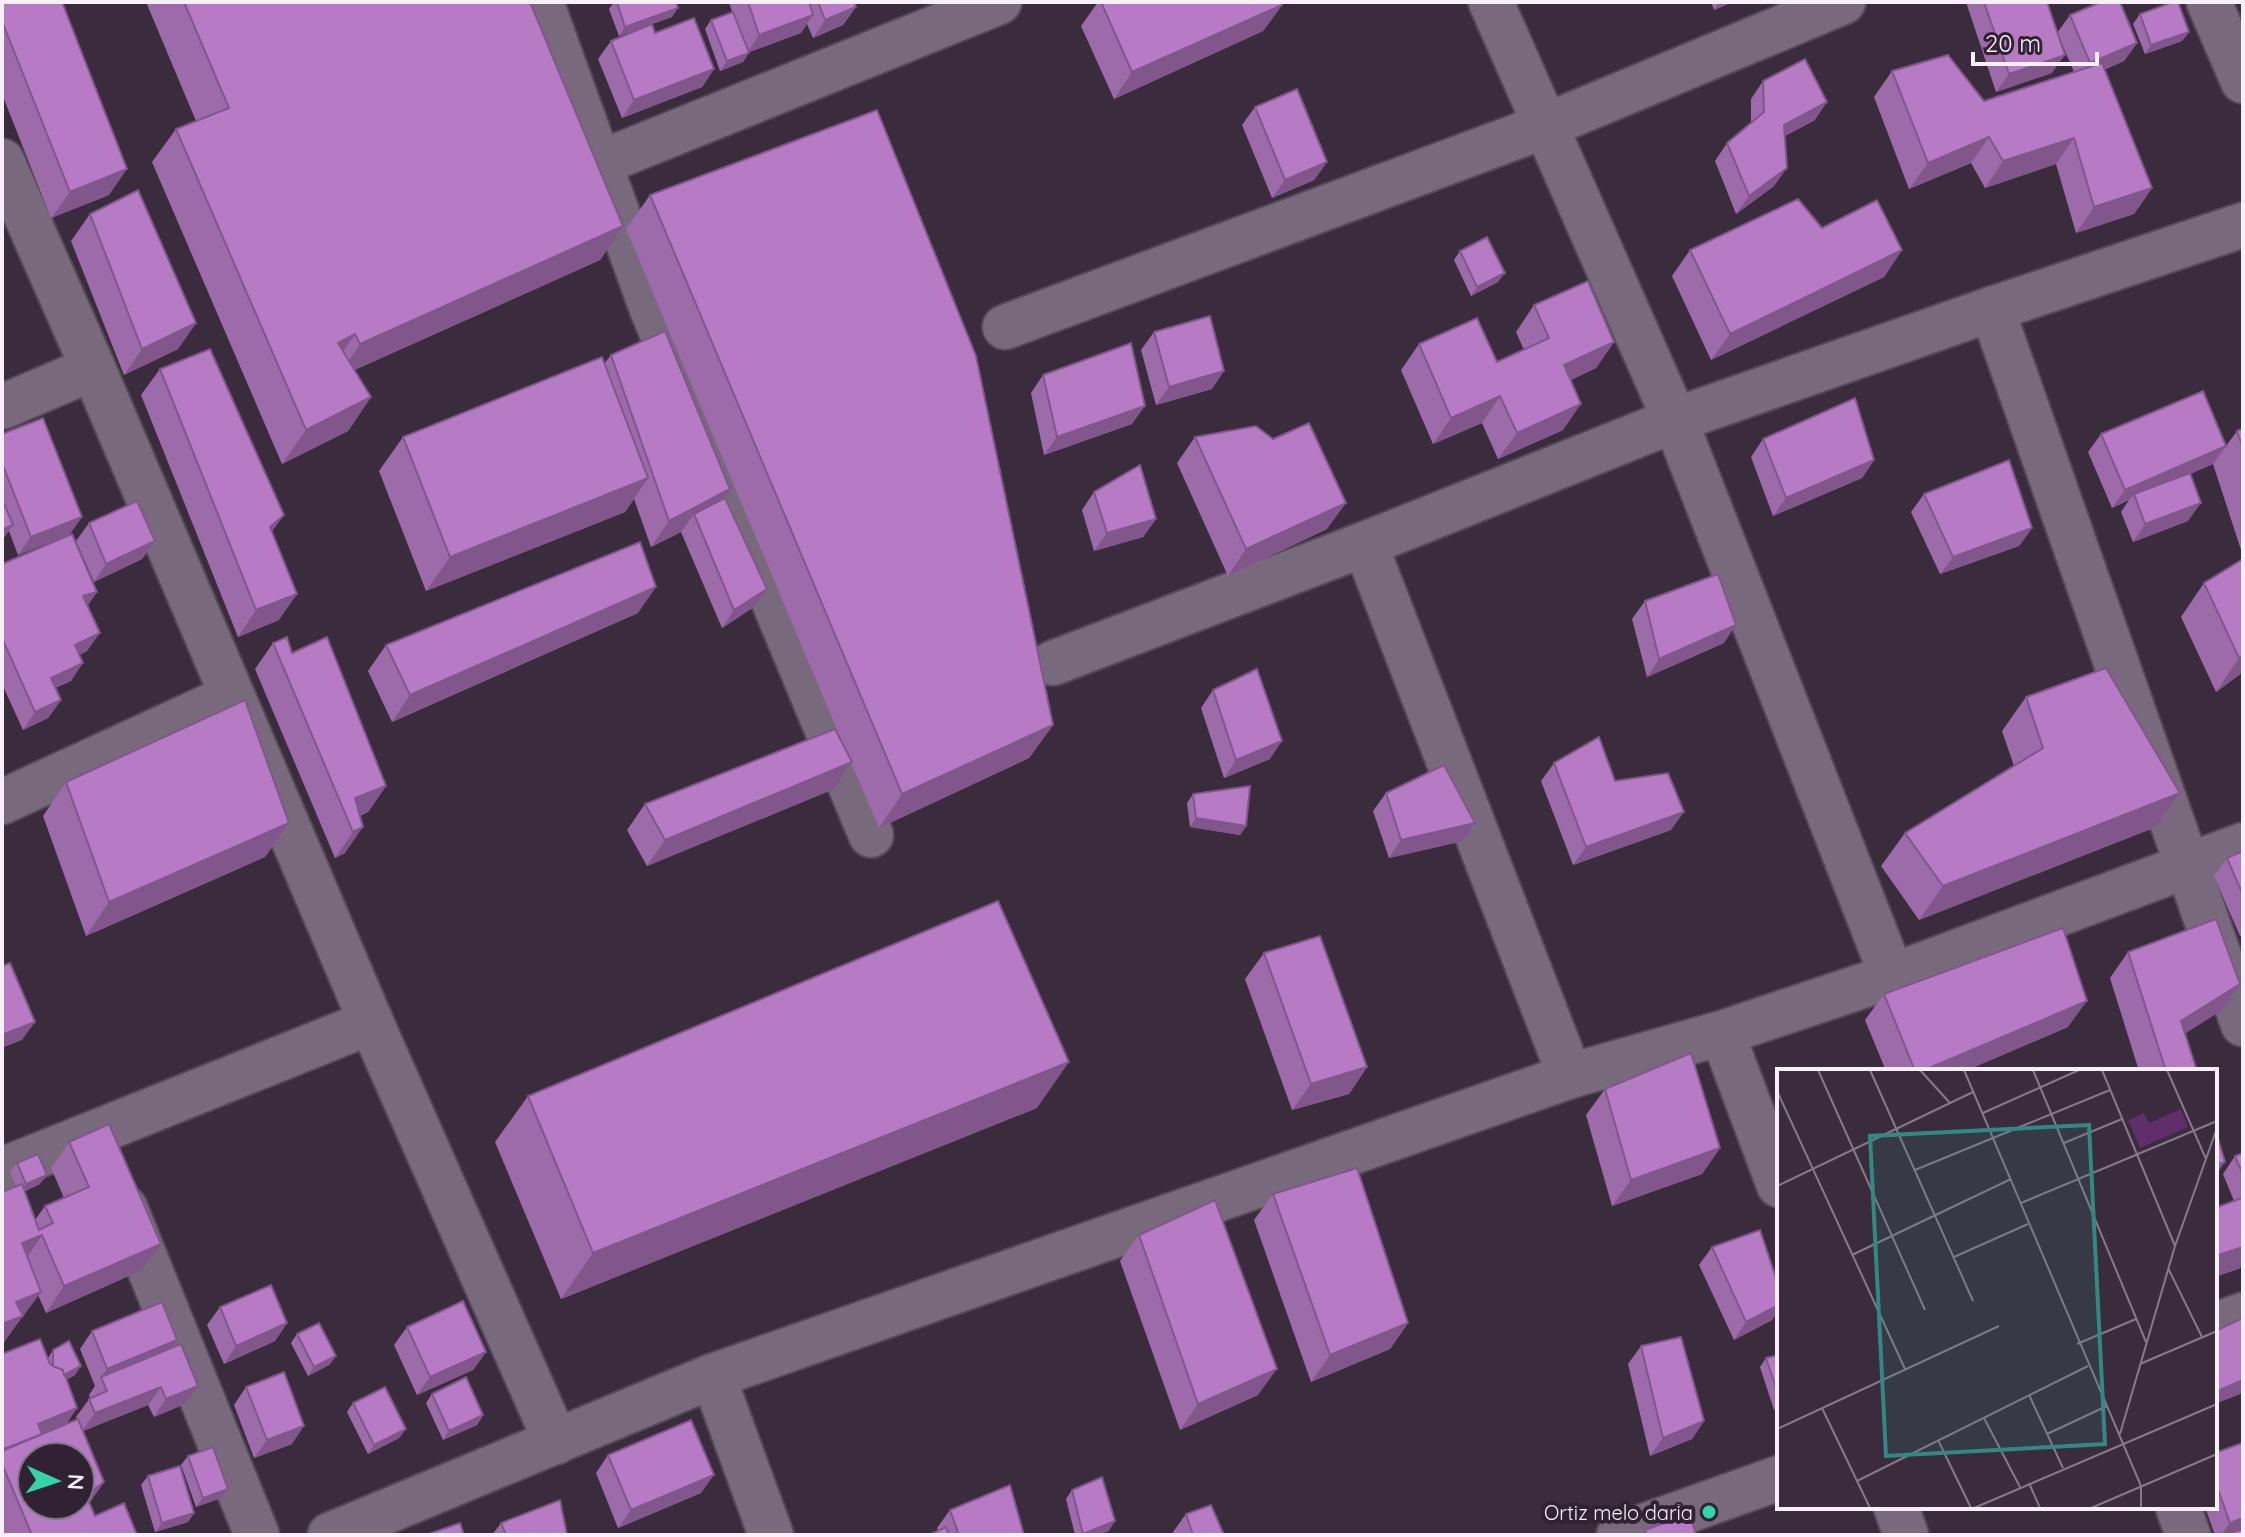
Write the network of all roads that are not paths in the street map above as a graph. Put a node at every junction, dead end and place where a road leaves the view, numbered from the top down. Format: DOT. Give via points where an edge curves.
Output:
graph roads {
  1 [pos="541,2"];
  2 [pos="999,2"];
  3 [pos="1491,2"];
  4 [pos="1843,2"];
  5 [pos="2209,2"];
  6 [pos="2243,81"];
  7 [pos="1545,126"];
  8 [pos="2,161"];
  9 [pos="600,163"];
  10 [pos="2243,225"];
  11 [pos="1992,309"];
  12 [pos="1005,327"];
  13 [pos="93,368"];
  14 [pos="2,407"];
  15 [pos="1675,420"];
  16 [pos="1365,544"];
  17 [pos="1053,663"];
  18 [pos="232,696"];
  19 [pos="2,802"];
  20 [pos="871,835"];
  21 [pos="2243,845"];
  22 [pos="2186,865"];
  23 [pos="1892,976"];
  24 [pos="371,1022"];
  25 [pos="2243,1024"];
  26 [pos="1722,1033"];
  27 [pos="1570,1076"];
  28 [pos="94,1132"];
  29 [pos="2,1170"];
  30 [pos="1777,1180"];
  31 [pos="2243,1315"];
  32 [pos="2217,1324"];
  33 [pos="713,1376"];
  34 [pos="556,1442"];
  35 [pos="1777,1479"];
  36 [pos="1897,1509"];
  37 [pos="2179,1509"];
  38 [pos="257,1535"];
  39 [pos="330,1535"];
  40 [pos="771,1535"];
  41 [pos="1619,1535"];
  42 [pos="1906,1535"];
  43 [pos="2188,1535"];
  1 -- 9 [label="street"];
  2 -- 9 [label="street"];
  3 -- 7 [label="street"];
  4 -- 7 [label="street"];
  5 -- 6 [label="street"];
  7 -- 12 [label="street"];
  7 -- 15 [label="street"];
  8 -- 13 [label="street"];
  9 -- 20 [label="street" via="652,309"];
  10 -- 11 [label="street"];
  11 -- 15 [label="street"];
  11 -- 22 [label="street"];
  13 -- 14 [label="street"];
  13 -- 18 [label="street"];
  15 -- 16 [label="street"];
  15 -- 23 [label="street"];
  16 -- 17 [label="street"];
  16 -- 27 [label="street"];
  18 -- 19 [label="street"];
  18 -- 24 [label="street"];
  21 -- 22 [label="street"];
  22 -- 23 [label="street"];
  22 -- 25 [label="street"];
  23 -- 26 [label="street"];
  24 -- 28 [label="street"];
  24 -- 34 [label="street"];
  26 -- 27 [label="street"];
  26 -- 30 [label="street"];
  27 -- 33 [label="street"];
  28 -- 29 [label="street"];
  28 -- 38 [label="street"];
  31 -- 32 [label="street"];
  33 -- 34 [label="street"];
  33 -- 40 [label="street"];
  34 -- 39 [label="street"];
  35 -- 41 [label="street"];
  36 -- 42 [label="street"];
  37 -- 43 [label="street"];
}
